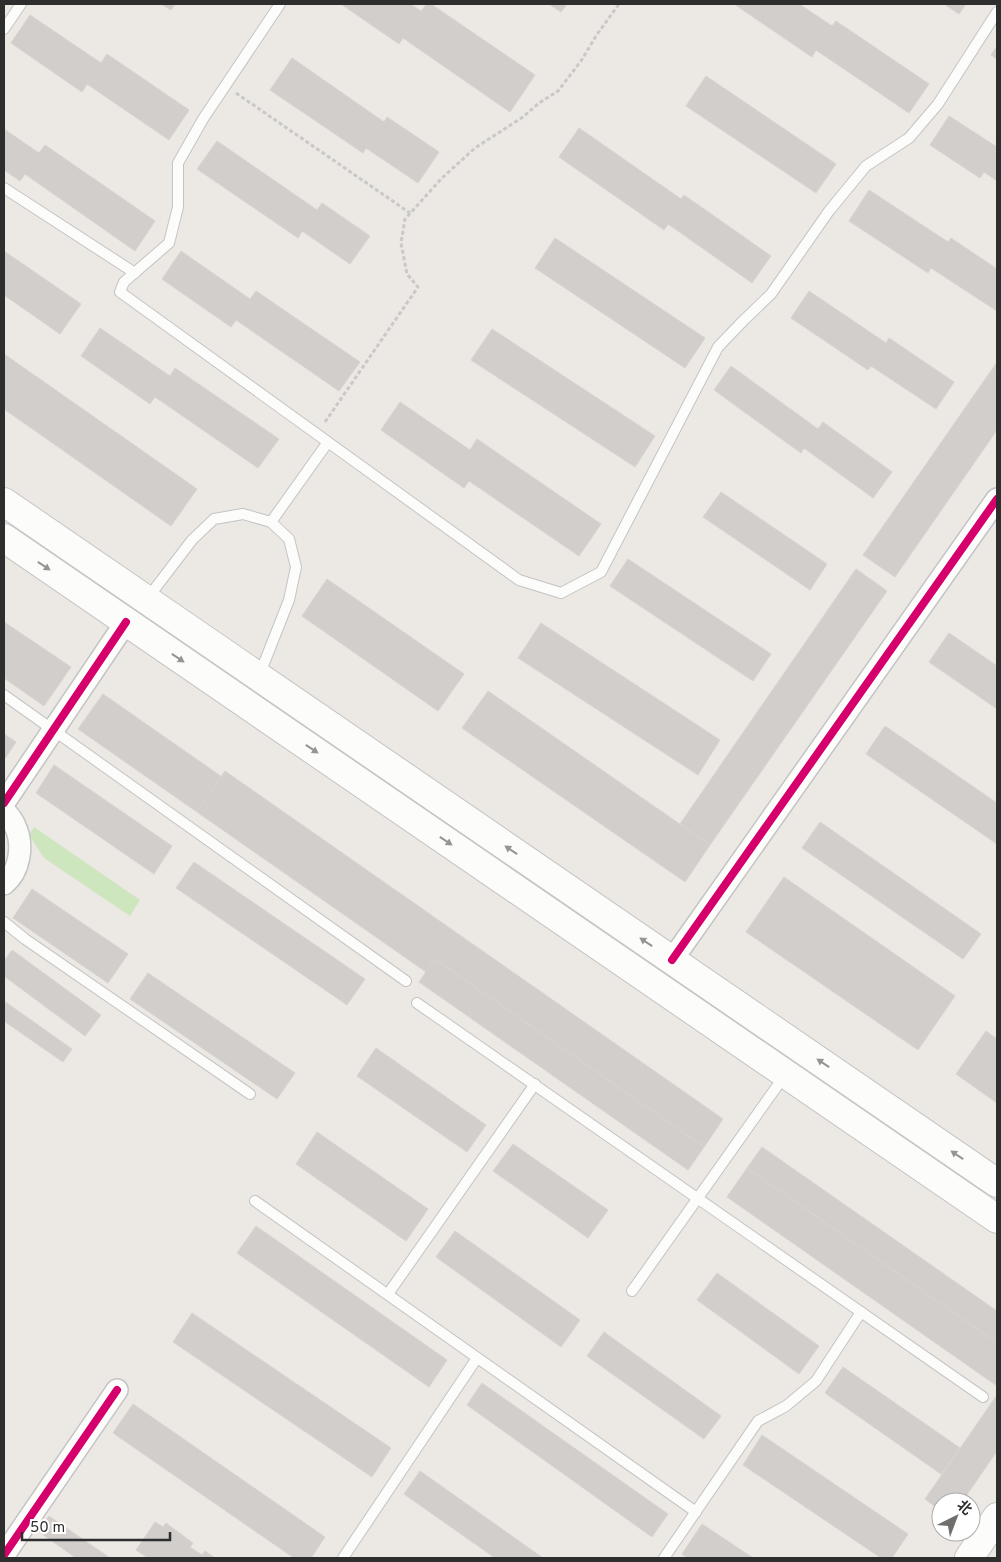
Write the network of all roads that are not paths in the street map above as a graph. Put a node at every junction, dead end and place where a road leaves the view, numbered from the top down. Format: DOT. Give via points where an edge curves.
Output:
graph roads {
  1 [pos="21,4"];
  2 [pos="280,4"];
  3 [pos="997,12"];
  4 [pos="4,30"];
  5 [pos="4,188"];
  6 [pos="135,273"];
  7 [pos="328,442"];
  8 [pos="997,499"];
  9 [pos="4,502"];
  10 [pos="271,522"];
  11 [pos="4,538"];
  12 [pos="146,600"];
  13 [pos="126,622"];
  14 [pos="258,677"];
  15 [pos="4,695"];
  16 [pos="54,729"];
  17 [pos="4,803"];
  18 [pos="4,810"];
  19 [pos="4,884"];
  20 [pos="4,922"];
  21 [pos="672,960"];
  22 [pos="406,981"];
  23 [pos="417,1002"];
  24 [pos="786,1074"];
  25 [pos="535,1084"];
  26 [pos="250,1094"];
  27 [pos="997,1183"];
  28 [pos="698,1198"];
  29 [pos="255,1201"];
  30 [pos="997,1219"];
  31 [pos="632,1292"];
  32 [pos="388,1294"];
  33 [pos="860,1312"];
  34 [pos="477,1358"];
  35 [pos="117,1390"];
  36 [pos="983,1397"];
  37 [pos="696,1512"];
  38 [pos="997,1517"];
  39 [pos="4,1554"];
  40 [pos="343,1558"];
  41 [pos="664,1558"];
  42 [pos="969,1558"];
  1 -- 4 [label="lane"];
  2 -- 6 [label="lane" via="203,119 178,163 178,207 169,243"];
  3 -- 7 [label="lane" via="938,104 909,138 866,166 829,211 771,294 718,347 601,572 561,593 519,580"];
  5 -- 6 [label="lane"];
  6 -- 7 [label="lane" via="124,282 120,292"];
  7 -- 10 [label="lane"];
  8 -- 21 [label="street"];
  9 -- 12 [label="main road"];
  10 -- 12 [label="lane" via="243,514 214,519 192,540"];
  10 -- 14 [label="lane" via="289,539 296,567 289,600"];
  11 -- 13 [label="main road, one-way"];
  12 -- 14 [label="main road"];
  13 -- 16 [label="street"];
  13 -- 24 [label="main road, one-way"];
  21 -- 14 [label="main road, one-way"];
  15 -- 16 [label="lane"];
  16 -- 17 [label="street"];
  16 -- 22 [label="lane"];
  18 -- 19 [label="street" via="15,826 20,844 18,863"];
  20 -- 26 [label="lane"];
  27 -- 21 [label="main road, one-way"];
  23 -- 25 [label="lane"];
  24 -- 28 [label="lane"];
  24 -- 30 [label="main road"];
  25 -- 28 [label="lane"];
  25 -- 32 [label="lane"];
  28 -- 31 [label="lane"];
  28 -- 33 [label="lane"];
  29 -- 32 [label="lane"];
  32 -- 34 [label="lane"];
  33 -- 36 [label="lane"];
  33 -- 37 [label="lane" via="816,1381 786,1406 758,1421"];
  34 -- 37 [label="lane"];
  34 -- 40 [label="lane"];
  35 -- 39 [label="street"];
  37 -- 41 [label="lane"];
  38 -- 42 [label="main road"];
}
